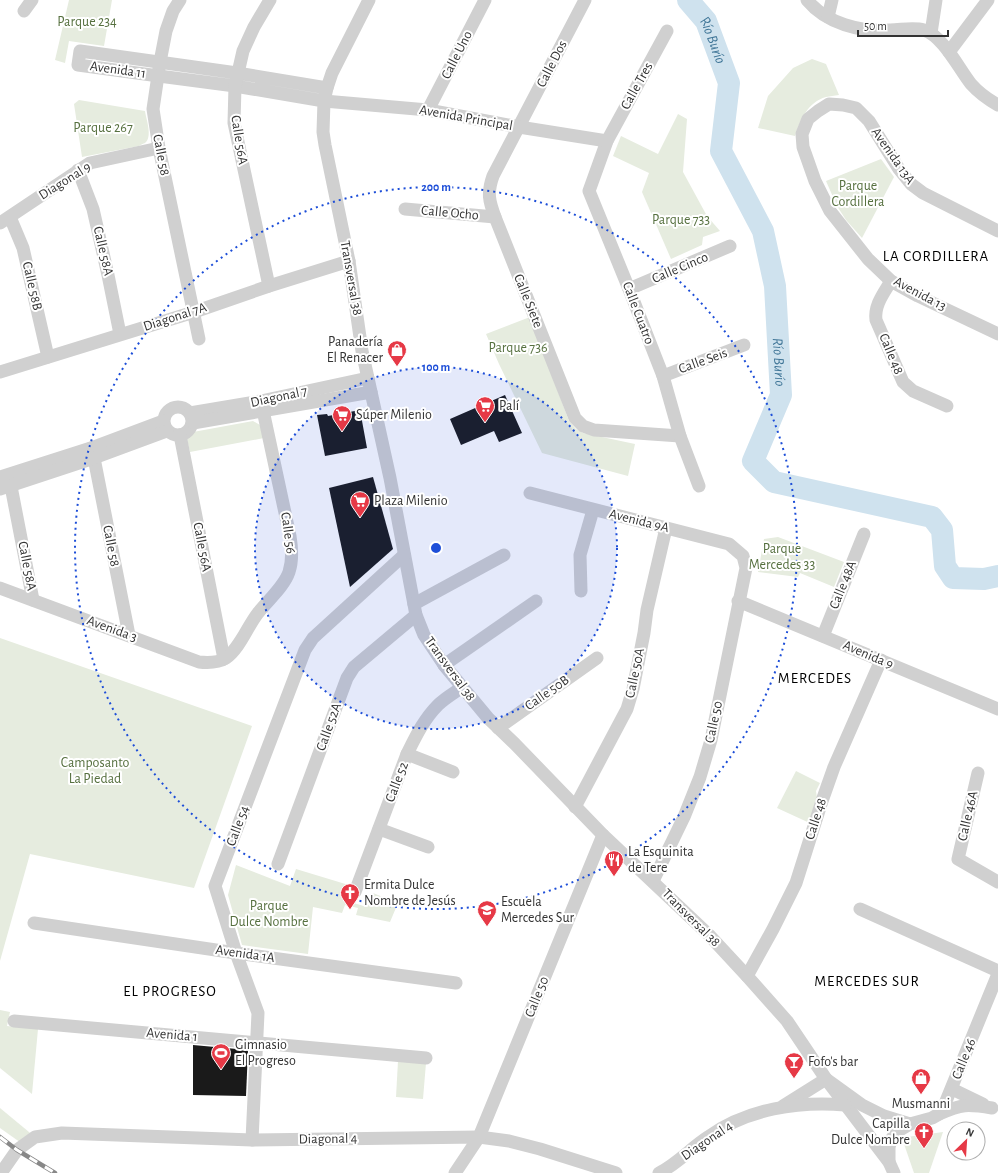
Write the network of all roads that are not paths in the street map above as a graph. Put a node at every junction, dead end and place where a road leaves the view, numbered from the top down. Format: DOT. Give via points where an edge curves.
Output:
graph roads {
  1 [pos="32,0"];
  2 [pos="180,0"];
  3 [pos="270,0"];
  4 [pos="369,0"];
  5 [pos="485,0"];
  6 [pos="585,0"];
  7 [pos="807,0"];
  8 [pos="832,0"];
  9 [pos="936,0"];
  10 [pos="988,0"];
  11 [pos="24,12"];
  12 [pos="828,17"];
  13 [pos="667,31"];
  14 [pos="931,33"];
  15 [pos="949,52"];
  16 [pos="160,62"];
  17 [pos="158,76"];
  18 [pos="236,79"];
  19 [pos="325,94"];
  20 [pos="998,105"];
  21 [pos="428,110"];
  22 [pos="519,128"];
  23 [pos="802,134"];
  24 [pos="606,141"];
  25 [pos="159,148"];
  26 [pos="78,170"];
  27 [pos="405,209"];
  28 [pos="495,217"];
  29 [pos="5,220"];
  30 [pos="998,231"];
  31 [pos="730,246"];
  32 [pos="349,261"];
  33 [pos="892,281"];
  34 [pos="269,286"];
  35 [pos="629,289"];
  36 [pos="194,312"];
  37 [pos="120,334"];
  38 [pos="998,334"];
  39 [pos="199,339"];
  40 [pos="744,346"];
  41 [pos="48,357"];
  42 [pos="0,372"];
  43 [pos="663,376"];
  44 [pos="368,378"];
  45 [pos="371,392"];
  46 [pos="262,406"];
  47 [pos="947,406"];
  48 [pos="191,418"];
  49 [pos="170,429"];
  50 [pos="680,436"];
  51 [pos="92,453"];
  52 [pos="5,481"];
  53 [pos="699,486"];
  54 [pos="530,493"];
  55 [pos="593,510"];
  56 [pos="666,528"];
  57 [pos="864,534"];
  58 [pos="404,555"];
  59 [pos="504,555"];
  60 [pos="743,556"];
  61 [pos="0,588"];
  62 [pos="581,591"];
  63 [pos="33,600"];
  64 [pos="536,601"];
  65 [pos="738,601"];
  66 [pos="415,610"];
  67 [pos="129,635"];
  68 [pos="823,636"];
  69 [pos="597,658"];
  70 [pos="224,659"];
  71 [pos="881,660"];
  72 [pos="444,665"];
  73 [pos="461,688"];
  74 [pos="998,709"];
  75 [pos="498,728"];
  76 [pos="407,754"];
  77 [pos="453,772"];
  78 [pos="978,773"];
  79 [pos="575,807"];
  80 [pos="379,829"];
  81 [pos="603,835"];
  82 [pos="428,847"];
  83 [pos="278,864"];
  84 [pos="653,881"];
  85 [pos="998,882"];
  86 [pos="355,892"];
  87 [pos="860,909"];
  88 [pos="34,923"];
  89 [pos="236,953"];
  90 [pos="998,972"];
  91 [pos="747,976"];
  92 [pos="456,983"];
  93 [pos="994,994"];
  94 [pos="14,1021"];
  95 [pos="255,1042"];
  96 [pos="426,1058"];
  97 [pos="826,1079"];
  98 [pos="952,1089"];
  99 [pos="845,1104"];
  100 [pos="781,1107"];
  101 [pos="995,1110"];
  102 [pos="939,1114"];
  103 [pos="910,1124"];
  104 [pos="479,1137"];
  105 [pos="252,1140"];
  106 [pos="891,1168"];
  107 [pos="1,1173"];
  108 [pos="455,1173"];
  109 [pos="616,1173"];
  110 [pos="659,1173"];
  1 -- 11 [label="street"];
  2 -- 16 [label="street, Calle 58" via="166,31"];
  3 -- 18 [label="street, Calle 56A" via="243,51"];
  4 -- 19 [label="street, Transversal 38" via="332,73"];
  5 -- 21 [label="street, Calle Uno"];
  6 -- 22 [label="street, Calle Dos"];
  7 -- 12 [label="street"];
  8 -- 12 [label="street"];
  9 -- 14 [label="street"];
  10 -- 15 [label="street"];
  12 -- 14 [label="street" via="859,28 879,31 914,28"];
  13 -- 24 [label="street, Calle Tres"];
  14 -- 15 [label="street"];
  15 -- 20 [label="street" via="972,84"];
  16 -- 17 [label="street, Calle 58"];
  16 -- 17 [label="street, Avenida 11" via="80,51 78,65"];
  16 -- 18 [label="street, Avenida 11"];
  17 -- 18 [label="street, Avenida 11"];
  17 -- 25 [label="street, Calle 58" via="153,109"];
  18 -- 19 [label="street, Avenida 11"];
  18 -- 34 [label="street, Calle 56A" via="234,123"];
  19 -- 21 [label="street, Avenida Principal"];
  19 -- 32 [label="street, Transversal 38" via="324,145"];
  21 -- 22 [label="street, Avenida Principal"];
  22 -- 24 [label="street, Avenida Principal"];
  22 -- 28 [label="street, Calle Siete" via="489,188"];
  23 -- 30 [label="street, Avenida 13A" via="808,119 829,104 856,108 869,121 911,184 923,193"];
  23 -- 33 [label="street, Avenida 13" via="803,147 815,181 830,211 868,259"];
  24 -- 35 [label="street, Calle Cuatro" via="589,190"];
  25 -- 26 [label="street, Diagonal 9" via="90,163"];
  25 -- 36 [label="street, Calle 58"];
  26 -- 29 [label="street, Diagonal 9"];
  26 -- 37 [label="street, Calle 58A" via="93,209"];
  27 -- 28 [label="street, Calle Ocho"];
  28 -- 50 [label="street, Calle Siete" via="575,418 582,426 594,430"];
  29 -- 41 [label="street, Calle 58B" via="23,248"];
  31 -- 35 [label="street, Calle Cinco"];
  32 -- 34 [label="street, Diagonal 7A"];
  32 -- 44 [label="street, Transversal 38"];
  33 -- 38 [label="street, Avenida 13"];
  33 -- 47 [label="street, Calle 48" via="875,313 903,382 913,391"];
  34 -- 36 [label="street, Diagonal 7A"];
  35 -- 43 [label="street, Calle Cuatro"];
  36 -- 37 [label="street, Diagonal 7A"];
  36 -- 39 [label="street, Calle 58"];
  37 -- 41 [label="street, Diagonal 7A"];
  40 -- 43 [label="street, Calle Seis"];
  41 -- 42 [label="street, Diagonal 7A"];
  43 -- 50 [label="street, Calle Cuatro"];
  44 -- 45 [label="street, Transversal 38"];
  44 -- 46 [label="street, Diagonal 7"];
  45 -- 46 [label="street, Diagonal 7"];
  45 -- 58 [label="street, Transversal 38"];
  46 -- 48 [label="street, Diagonal 7"];
  46 -- 70 [label="street, Calle 56" via="293,554 289,573 281,586 258,614 234,651"];
  48 -- 49 [label="street, Diagonal 7" via="187,433"];
  48 -- 49 [label="street, Diagonal 7" via="184,408 172,408 166,414"];
  49 -- 51 [label="street, Diagonal 7"];
  49 -- 70 [label="street, Calle 56A"];
  50 -- 53 [label="street, Calle Cuatro"];
  51 -- 52 [label="street, Diagonal 7"];
  51 -- 67 [label="street, Calle 58"];
  52 -- 63 [label="street, Calle 58A"];
  54 -- 55 [label="street, Avenida 9A"];
  55 -- 56 [label="street, Avenida 9A"];
  55 -- 62 [label="street" via="580,555"];
  56 -- 60 [label="street, Avenida 9A" via="729,544"];
  56 -- 79 [label="street, Calle 50A" via="627,709"];
  57 -- 68 [label="street, Calle 48A"];
  58 -- 66 [label="street, Transversal 38"];
  58 -- 89 [label="street, Calle 54" via="313,638 305,650 215,886"];
  59 -- 66 [label="street, Calle 52A"];
  60 -- 65 [label="street, Calle 50" via="746,568"];
  61 -- 63 [label="street, Avenida 3"];
  63 -- 67 [label="street, Avenida 3"];
  64 -- 72 [label="street"];
  65 -- 68 [label="street, Avenida 9"];
  65 -- 84 [label="street, Calle 50" via="711,740 702,770 684,817"];
  66 -- 72 [label="street, Transversal 38" via="424,635"];
  66 -- 83 [label="street, Calle 52A" via="354,667 347,678"];
  67 -- 70 [label="street, Avenida 3" via="199,662 210,663"];
  68 -- 71 [label="street, Avenida 9"];
  69 -- 75 [label="street, Calle 50B"];
  71 -- 74 [label="street, Avenida 9"];
  71 -- 91 [label="street, Calle 48" via="834,767 796,883"];
  72 -- 73 [label="street, Transversal 38"];
  73 -- 75 [label="street, Transversal 38"];
  73 -- 76 [label="street, Calle 52" via="439,704 426,718"];
  75 -- 79 [label="street, Transversal 38"];
  76 -- 77 [label="street"];
  76 -- 80 [label="street, Calle 52"];
  78 -- 85 [label="street, Calle 46A" via="958,859"];
  79 -- 81 [label="street, Transversal 38"];
  80 -- 82 [label="street"];
  80 -- 86 [label="street, Calle 52"];
  81 -- 84 [label="street, Transversal 38"];
  81 -- 104 [label="street, Calle 50"];
  84 -- 91 [label="street, Transversal 38"];
  87 -- 90 [label="street"];
  88 -- 89 [label="street, Avenida 1A"];
  89 -- 92 [label="street, Avenida 1A"];
  89 -- 95 [label="street, Calle 54" via="258,1012"];
  90 -- 93 [label="street, Calle 46"];
  91 -- 97 [label="street, Transversal 38" via="787,1021"];
  93 -- 98 [label="street, Calle 46"];
  94 -- 95 [label="street, Avenida 1"];
  95 -- 96 [label="street, Avenida 1"];
  95 -- 105 [label="street, Calle 54"];
  97 -- 99 [label="street, Transversal 38"];
  97 -- 100 [label="street, Diagonal 4"];
  97 -- 103 [label="street" via="862,1105 884,1116"];
  98 -- 101 [label="street"];
  98 -- 102 [label="street, Calle 46"];
  99 -- 100 [label="street, Diagonal 4"];
  99 -- 106 [label="street, Transversal 38"];
  100 -- 110 [label="street, Diagonal 4" via="744,1117 725,1126"];
  101 -- 102 [label="street" via="971,1105"];
  102 -- 103 [label="street"];
  103 -- 106 [label="street" via="892,1138 889,1147"];
  104 -- 105 [label="street, Diagonal 4"];
  104 -- 108 [label="street, Calle 50"];
  104 -- 109 [label="street, Diagonal 4" via="540,1149"];
  105 -- 107 [label="street, Diagonal 4" via="62,1133 35,1137 17,1150"];
}
